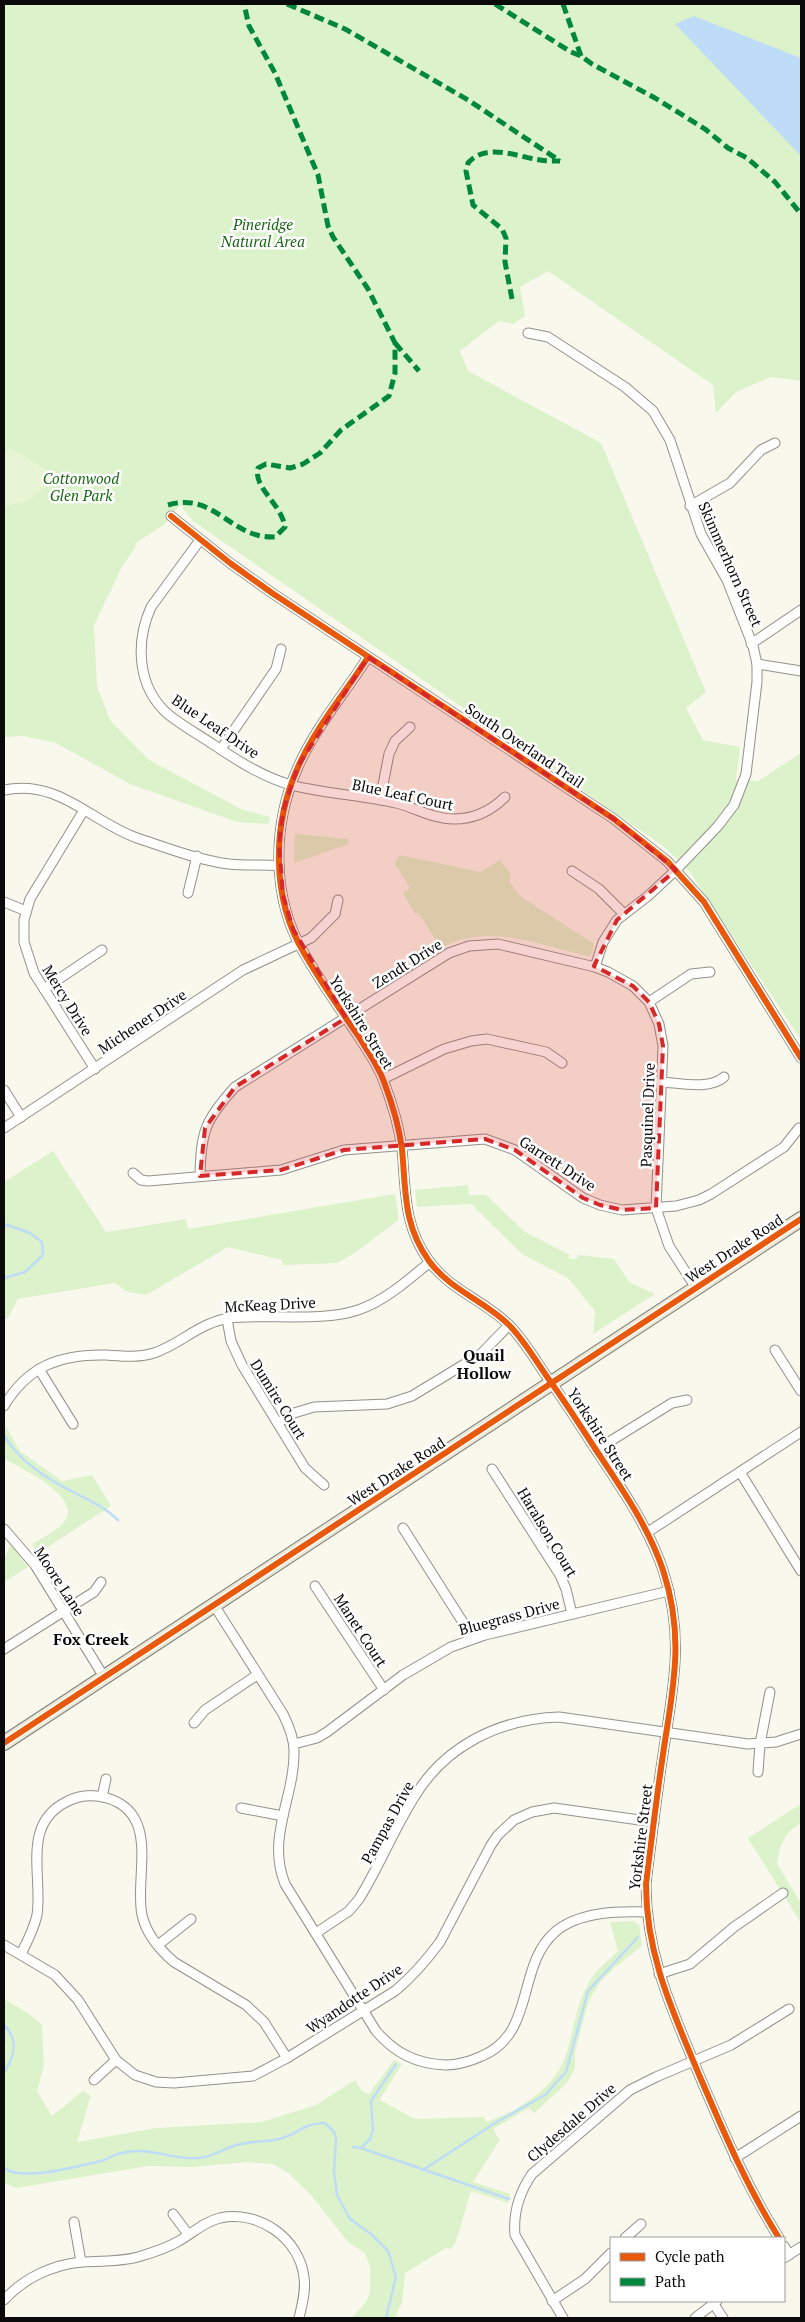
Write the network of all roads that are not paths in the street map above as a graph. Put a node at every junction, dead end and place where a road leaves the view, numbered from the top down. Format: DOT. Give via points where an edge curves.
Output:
graph roads {
  1 [pos="528,333"];
  2 [pos="775,443"];
  3 [pos="690,506"];
  4 [pos="170,516"];
  5 [pos="200,540"];
  6 [pos="801,610"];
  7 [pos="751,644"];
  8 [pos="281,649"];
  9 [pos="368,657"];
  10 [pos="757,664"];
  11 [pos="801,671"];
  12 [pos="410,727"];
  13 [pos="221,750"];
  14 [pos="291,784"];
  15 [pos="4,790"];
  16 [pos="504,797"];
  17 [pos="380,800"];
  18 [pos="84,810"];
  19 [pos="197,856"];
  20 [pos="279,866"];
  21 [pos="676,870"];
  22 [pos="572,871"];
  23 [pos="188,893"];
  24 [pos="338,900"];
  25 [pos="4,902"];
  26 [pos="26,911"];
  27 [pos="624,914"];
  28 [pos="299,944"];
  29 [pos="102,950"];
  30 [pos="595,967"];
  31 [pos="710,972"];
  32 [pos="44,989"];
  33 [pos="649,1002"];
  34 [pos="346,1018"];
  35 [pos="801,1058"];
  36 [pos="562,1063"];
  37 [pos="95,1069"];
  38 [pos="724,1076"];
  39 [pos="383,1079"];
  40 [pos="662,1082"];
  41 [pos="4,1090"];
  42 [pos="21,1117"];
  43 [pos="4,1128"];
  44 [pos="799,1128"];
  45 [pos="402,1145"];
  46 [pos="133,1173"];
  47 [pos="200,1176"];
  48 [pos="656,1208"];
  49 [pos="801,1219"];
  50 [pos="430,1262"];
  51 [pos="696,1288"];
  52 [pos="227,1319"];
  53 [pos="509,1325"];
  54 [pos="775,1350"];
  55 [pos="39,1369"];
  56 [pos="552,1383"];
  57 [pos="801,1391"];
  58 [pos="687,1400"];
  59 [pos="4,1406"];
  60 [pos="278,1423"];
  61 [pos="73,1424"];
  62 [pos="801,1432"];
  63 [pos="596,1450"];
  64 [pos="492,1468"];
  65 [pos="740,1472"];
  66 [pos="324,1485"];
  67 [pos="403,1528"];
  68 [pos="4,1529"];
  69 [pos="648,1532"];
  70 [pos="801,1571"];
  71 [pos="101,1582"];
  72 [pos="315,1586"];
  73 [pos="668,1591"];
  74 [pos="214,1605"];
  75 [pos="64,1611"];
  76 [pos="572,1614"];
  77 [pos="470,1640"];
  78 [pos="4,1649"];
  79 [pos="257,1674"];
  80 [pos="104,1677"];
  81 [pos="384,1690"];
  82 [pos="770,1692"];
  83 [pos="194,1723"];
  84 [pos="667,1732"];
  85 [pos="801,1734"];
  86 [pos="4,1743"];
  87 [pos="294,1744"];
  88 [pos="760,1744"];
  89 [pos="758,1772"];
  90 [pos="106,1779"];
  91 [pos="102,1797"];
  92 [pos="241,1808"];
  93 [pos="283,1816"];
  94 [pos="654,1822"];
  95 [pos="783,1893"];
  96 [pos="646,1912"];
  97 [pos="192,1919"];
  98 [pos="316,1933"];
  99 [pos="4,1945"];
  100 [pos="158,1945"];
  101 [pos="21,1954"];
  102 [pos="659,1974"];
  103 [pos="789,2009"];
  104 [pos="363,2010"];
  105 [pos="287,2058"];
  106 [pos="116,2060"];
  107 [pos="694,2061"];
  108 [pos="94,2080"];
  109 [pos="801,2116"];
  110 [pos="735,2158"];
  111 [pos="173,2214"];
  112 [pos="74,2222"];
  113 [pos="641,2224"];
  114 [pos="188,2234"];
  115 [pos="627,2237"];
  116 [pos="778,2237"];
  117 [pos="801,2247"];
  118 [pos="610,2254"];
  119 [pos="786,2256"];
  120 [pos="81,2262"];
  121 [pos="5,2294"];
  122 [pos="552,2301"];
  123 [pos="715,2302"];
  124 [pos="299,2318"];
  125 [pos="563,2318"];
  126 [pos="695,2318"];
  127 [pos="723,2318"];
  1 -- 3 [label="street, Skimmerhorn Street" via="548,337 625,387 653,411 672,447"];
  2 -- 3 [label="street" via="762,450 730,484"];
  3 -- 7 [label="street, Skimmerhorn Street" via="726,580"];
  4 -- 5 [label="street, South Overland Trail"];
  5 -- 9 [label="street, South Overland Trail"];
  5 -- 13 [label="street, Blue Leaf Drive" via="152,607 143,628 141,658 147,684 158,703 170,716"];
  6 -- 7 [label="street, Skimmerhorn Street"];
  7 -- 10 [label="street, Skimmerhorn Street"];
  8 -- 13 [label="street" via="276,669"];
  9 -- 14 [label="street, Yorkshire Street" via="306,750"];
  9 -- 21 [label="street, South Overland Trail" via="614,819"];
  10 -- 11 [label="street"];
  10 -- 21 [label="street, Skimmerhorn Street" via="746,774 739,795 726,817"];
  12 -- 17 [label="street" via="394,742 389,754"];
  13 -- 14 [label="street, Blue Leaf Drive" via="261,773"];
  14 -- 17 [label="street, Blue Leaf Court"];
  14 -- 20 [label="street, Yorkshire Street" via="280,833"];
  15 -- 18 [label="street" via="45,790"];
  16 -- 17 [label="street, Blue Leaf Court" via="493,809 455,819 432,816"];
  18 -- 19 [label="street" via="124,833"];
  18 -- 26 [label="street, Mercy Drive" via="32,895"];
  19 -- 20 [label="street" via="230,864"];
  19 -- 23 [label="street"];
  20 -- 28 [label="street, Yorkshire Street" via="287,912"];
  21 -- 27 [label="street, Skimmerhorn Street"];
  21 -- 35 [label="street, South Overland Trail" via="713,916"];
  22 -- 27 [label="street" via="599,889"];
  24 -- 28 [label="street, Michener Drive" via="335,914 327,924"];
  25 -- 26 [label="street"];
  26 -- 32 [label="street, Mercy Drive" via="23,931 26,954"];
  27 -- 30 [label="street, Skimmerhorn Street" via="603,942"];
  28 -- 34 [label="street, Yorkshire Street"];
  28 -- 37 [label="street, Michener Drive" via="243,970"];
  29 -- 32 [label="street"];
  30 -- 33 [label="street, Pasquinel Drive" via="621,978"];
  30 -- 34 [label="street, Zendt Drive" via="498,944 469,946 449,953"];
  31 -- 33 [label="street" via="691,974"];
  32 -- 37 [label="street, Mercy Drive"];
  33 -- 40 [label="street, Pasquinel Drive" via="662,1035"];
  34 -- 39 [label="street, Yorkshire Street"];
  34 -- 47 [label="street, Zendt Drive" via="235,1087 217,1107 205,1128"];
  36 -- 39 [label="street" via="546,1052 487,1039 444,1049"];
  37 -- 42 [label="street, Michener Drive"];
  38 -- 40 [label="street" via="719,1082 709,1085"];
  39 -- 45 [label="street, Yorkshire Street"];
  40 -- 48 [label="street, Pasquinel Drive"];
  41 -- 42 [label="street"];
  42 -- 43 [label="street, Michener Drive"];
  44 -- 48 [label="street, Garrett Drive" via="784,1147 711,1194 686,1204"];
  45 -- 47 [label="street, Garrett Drive" via="344,1150 281,1170"];
  45 -- 48 [label="street, Garrett Drive" via="472,1139 498,1142 600,1206 622,1210"];
  45 -- 50 [label="street, Yorkshire Street" via="408,1217"];
  46 -- 47 [label="street, Garrett Drive" via="148,1181"];
  48 -- 51 [label="street, Pasquinel Drive" via="669,1246"];
  49 -- 51 [label="main road, West Drake Road"];
  50 -- 52 [label="street, McKeag Drive" via="384,1297 357,1311"];
  50 -- 53 [label="street, Yorkshire Street" via="452,1284"];
  51 -- 56 [label="main road, West Drake Road"];
  52 -- 55 [label="street, McKeag Drive" via="205,1325 146,1355 76,1356"];
  52 -- 60 [label="street, Dumire Court" via="235,1354"];
  53 -- 56 [label="street, Yorkshire Street"];
  53 -- 60 [label="street" via="480,1354 412,1396 386,1404 314,1406"];
  54 -- 57 [label="street"];
  55 -- 59 [label="street, McKeag Drive" via="16,1388"];
  55 -- 61 [label="street"];
  56 -- 63 [label="street, Yorkshire Street"];
  56 -- 74 [label="main road, West Drake Road"];
  58 -- 63 [label="street" via="672,1402"];
  60 -- 66 [label="street, Dumire Court" via="305,1468"];
  62 -- 65 [label="street"];
  63 -- 69 [label="street, Yorkshire Street"];
  64 -- 76 [label="street, Haralson Court" via="560,1574"];
  65 -- 69 [label="street"];
  65 -- 70 [label="street"];
  67 -- 77 [label="street" via="464,1624"];
  68 -- 75 [label="street, Moore Lane" via="35,1565"];
  69 -- 73 [label="street, Yorkshire Street"];
  71 -- 75 [label="street" via="94,1592"];
  72 -- 81 [label="street, Manet Court"];
  73 -- 76 [label="street, Bluegrass Drive"];
  73 -- 84 [label="street, Yorkshire Street" via="674,1624 676,1668"];
  74 -- 79 [label="street"];
  74 -- 80 [label="main road, West Drake Road"];
  75 -- 78 [label="street"];
  75 -- 80 [label="street, Moore Lane"];
  76 -- 77 [label="street, Bluegrass Drive"];
  77 -- 81 [label="street, Bluegrass Drive" via="420,1664"];
  79 -- 83 [label="street" via="205,1710"];
  79 -- 87 [label="street" via="283,1714"];
  80 -- 86 [label="main road, West Drake Road"];
  81 -- 87 [label="street, Bluegrass Drive" via="327,1732"];
  82 -- 88 [label="street"];
  84 -- 88 [label="street, Pampas Drive"];
  84 -- 94 [label="street, Yorkshire Street"];
  84 -- 98 [label="street, Pampas Drive" via="559,1717 522,1720 478,1736 449,1756 426,1779 358,1899 349,1911"];
  85 -- 88 [label="street, Pampas Drive"];
  87 -- 93 [label="street"];
  88 -- 89 [label="street"];
  90 -- 91 [label="street"];
  91 -- 100 [label="street" via="122,1806 138,1826 142,1839 142,1915"];
  91 -- 101 [label="street" via="84,1796 70,1800 44,1822 37,1840 37,1915"];
  92 -- 93 [label="street"];
  93 -- 98 [label="street" via="277,1847 280,1871"];
  94 -- 96 [label="street, Yorkshire Street"];
  94 -- 104 [label="street, Wyandotte Drive" via="554,1808 514,1820 491,1846 451,1924 428,1958 408,1980"];
  95 -- 102 [label="street" via="734,1927 690,1964"];
  96 -- 102 [label="street, Yorkshire Street"];
  96 -- 104 [label="street" via="589,1916 573,1920 553,1934 541,1950 515,2027 495,2050 476,2059 450,2065 410,2058 385,2042"];
  97 -- 100 [label="street"];
  98 -- 104 [label="street"];
  99 -- 101 [label="street, Wyandotte Drive"];
  100 -- 105 [label="street" via="174,1962 255,2012"];
  101 -- 106 [label="street, Wyandotte Drive" via="45,1967 65,1984"];
  102 -- 107 [label="street, Yorkshire Street"];
  103 -- 107 [label="street, Clydesdale Drive" via="731,2045"];
  104 -- 105 [label="street, Wyandotte Drive"];
  105 -- 106 [label="street, Wyandotte Drive" via="264,2072 245,2078 166,2084 135,2075"];
  106 -- 108 [label="street"];
  107 -- 110 [label="street, Yorkshire Street"];
  107 -- 122 [label="street, Clydesdale Drive" via="630,2090 542,2164 525,2183 517,2203 515,2235"];
  109 -- 110 [label="street"];
  110 -- 116 [label="street, Yorkshire Street"];
  111 -- 114 [label="street"];
  112 -- 120 [label="street"];
  113 -- 115 [label="street"];
  114 -- 120 [label="street" via="163,2249 132,2258"];
  114 -- 124 [label="street" via="221,2218 243,2218 276,2230 296,2252 304,2277"];
  117 -- 119 [label="street"];
  118 -- 122 [label="street" via="584,2279"];
  120 -- 121 [label="street" via="41,2273"];
  122 -- 125 [label="street, Clydesdale Drive"];
  123 -- 126 [label="street"];
  123 -- 127 [label="street"];
}
